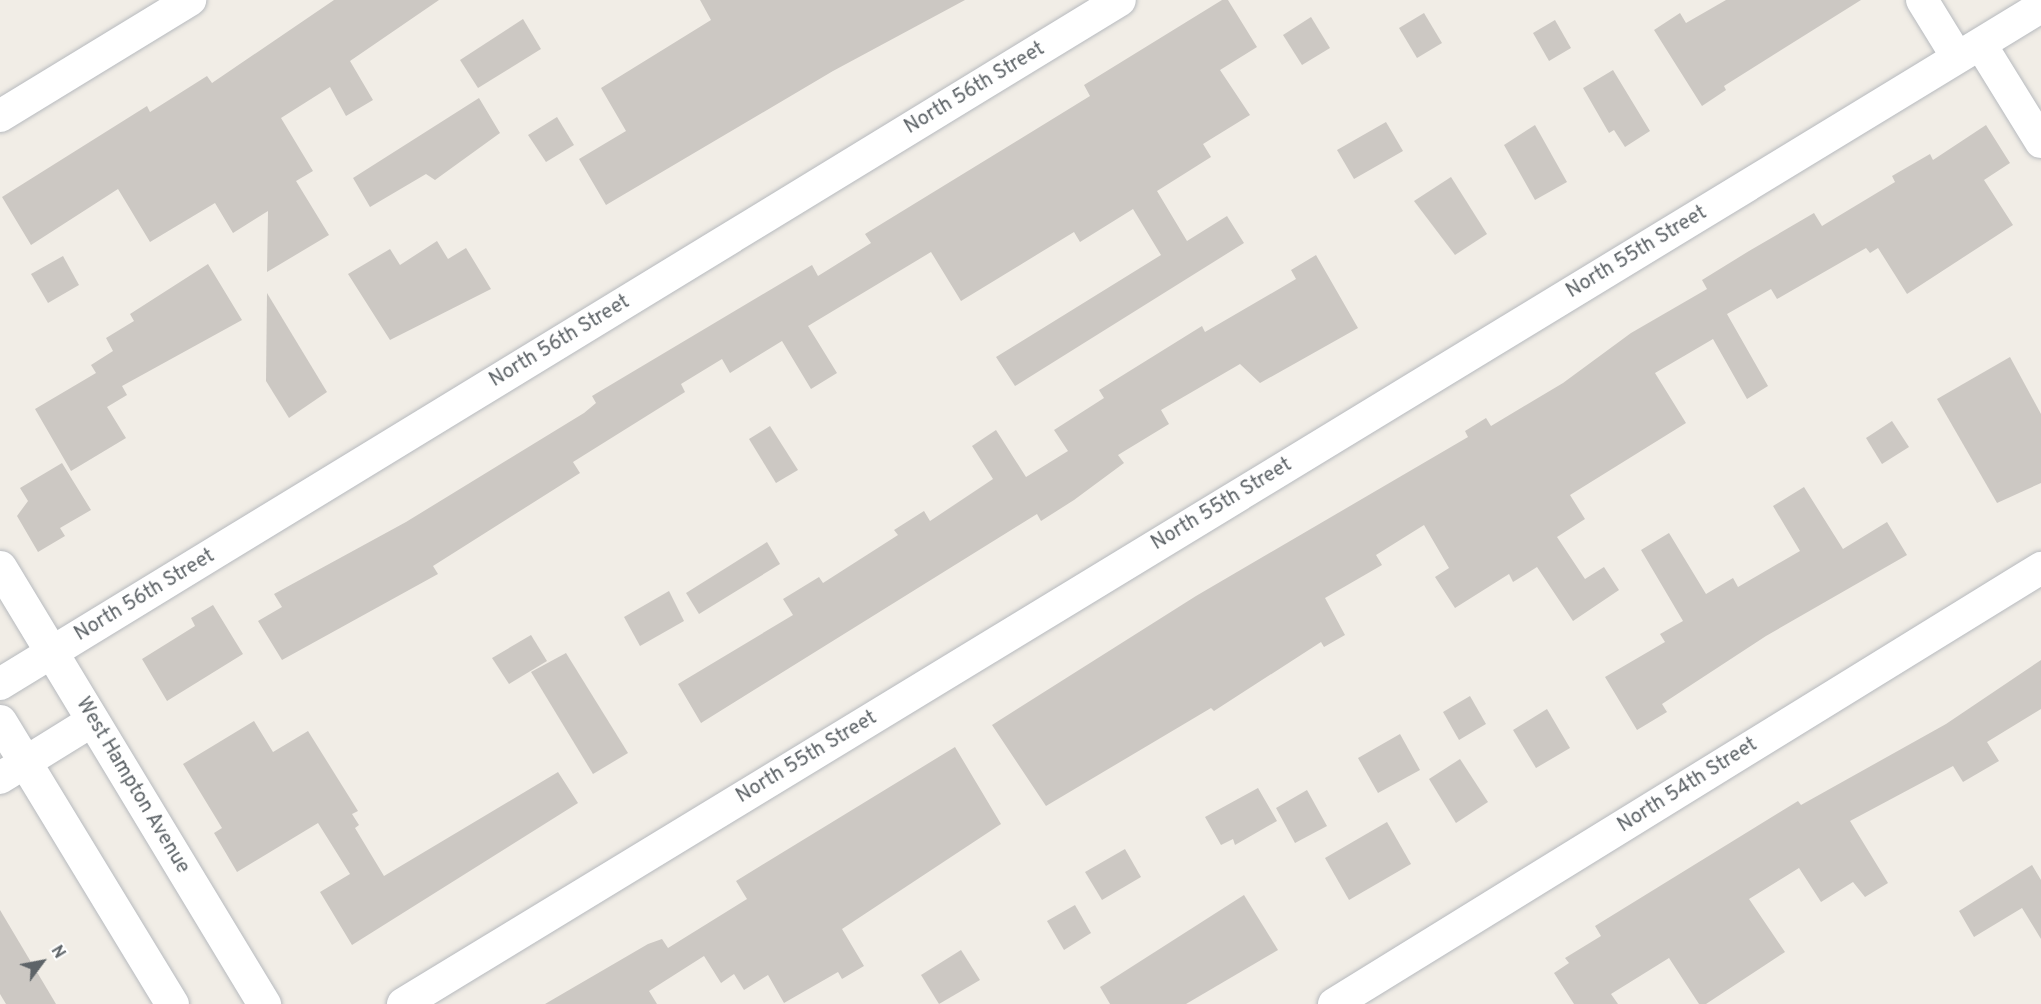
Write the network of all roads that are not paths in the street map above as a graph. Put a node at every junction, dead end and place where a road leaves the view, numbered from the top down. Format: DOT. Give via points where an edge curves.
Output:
graph roads {
  1 [pos="190,0"];
  2 [pos="1120,0"];
  3 [pos="1922,0"];
  4 [pos="2041,7"];
  5 [pos="1969,51"];
  6 [pos="0,116"];
  7 [pos="2041,142"];
  8 [pos="0,567"];
  9 [pos="2041,568"];
  10 [pos="53,652"];
  11 [pos="0,684"];
  12 [pos="0,721"];
  13 [pos="92,721"];
  14 [pos="13,771"];
  15 [pos="172,1004"];
  16 [pos="264,1004"];
  17 [pos="403,1004"];
  18 [pos="1334,1004"];
  1 -- 6 [label="street"];
  2 -- 10 [label="street, North 56th Street"];
  3 -- 5 [label="street"];
  4 -- 5 [label="street, North 55th Street"];
  5 -- 7 [label="street"];
  5 -- 17 [label="street, North 55th Street"];
  8 -- 10 [label="main road, West Hampton Avenue"];
  9 -- 18 [label="street, North 54th Street"];
  10 -- 11 [label="street, North 56th Street"];
  10 -- 13 [label="main road, West Hampton Avenue"];
  12 -- 14 [label="main road"];
  13 -- 14 [label="street"];
  13 -- 16 [label="main road, West Hampton Avenue"];
  14 -- 15 [label="main road"];
}
